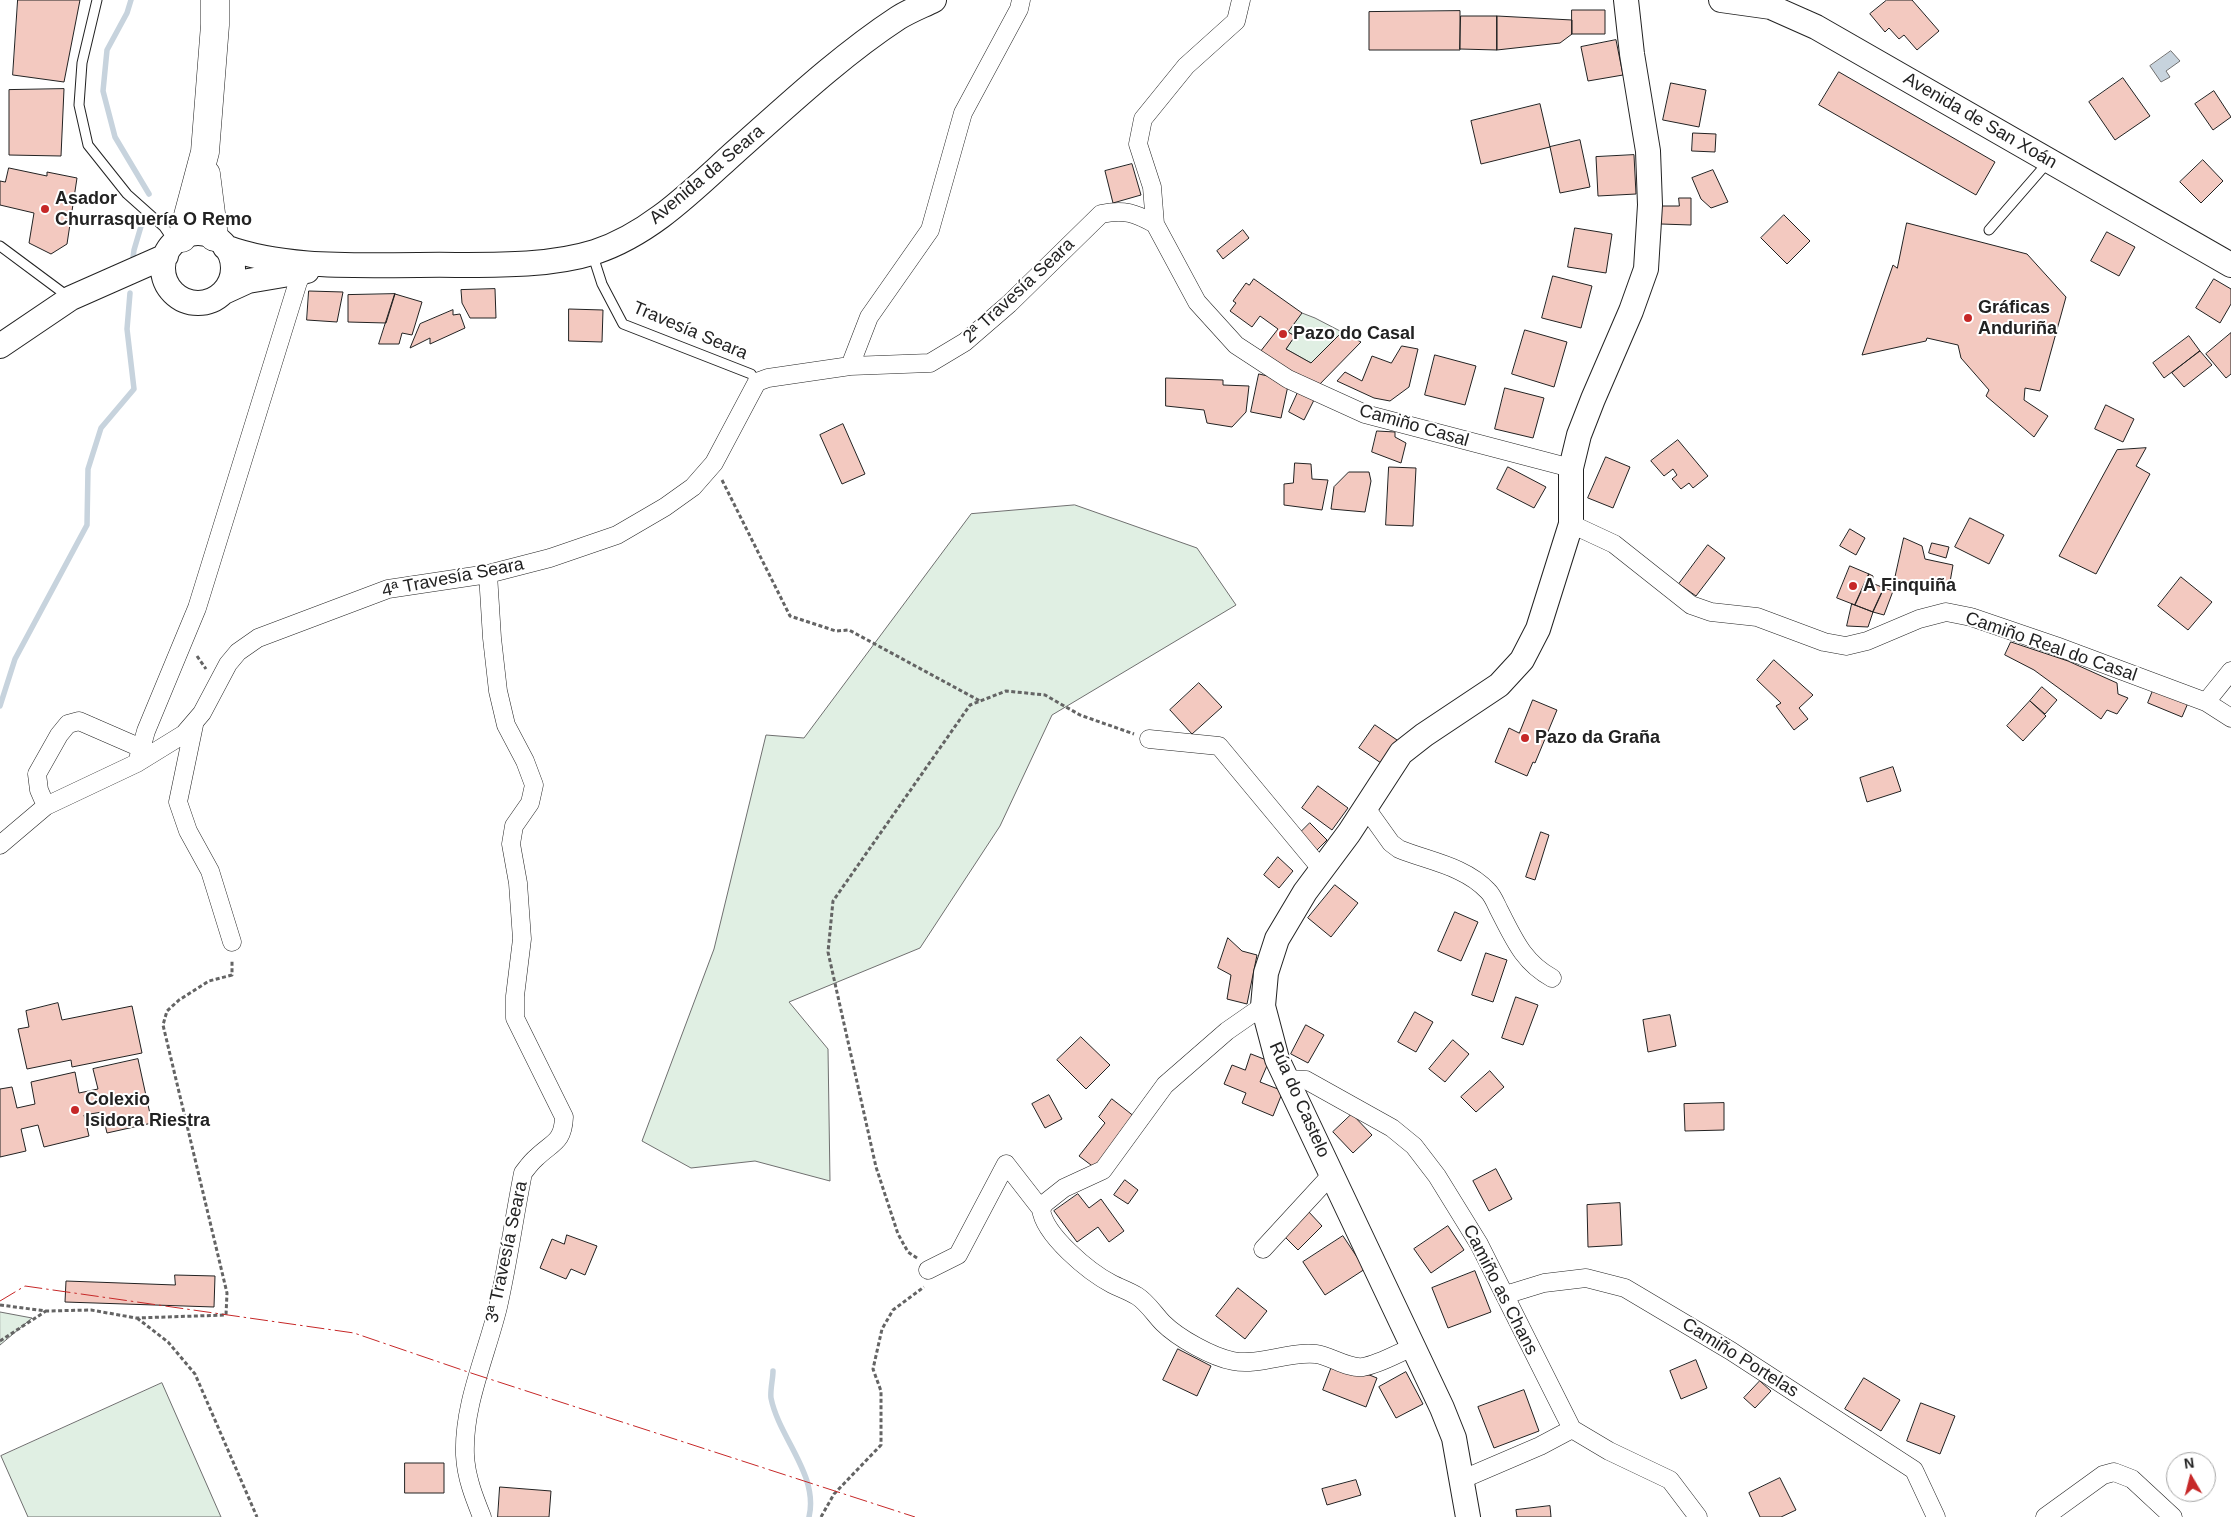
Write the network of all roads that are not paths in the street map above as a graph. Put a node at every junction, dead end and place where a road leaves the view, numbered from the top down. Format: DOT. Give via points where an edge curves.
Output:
graph roads {
  1 [pos="97,0"];
  2 [pos="216,0"];
  3 [pos="934,0"];
  4 [pos="1021,0"];
  5 [pos="1241,0"];
  6 [pos="1626,0"];
  7 [pos="1721,0"];
  8 [pos="1772,4"];
  9 [pos="204,152"];
  10 [pos="2049,160"];
  11 [pos="1155,224"];
  12 [pos="1989,230"];
  13 [pos="219,242"];
  14 [pos="174,245"];
  15 [pos="0,246"];
  16 [pos="592,252"];
  17 [pos="354,265"];
  18 [pos="2231,265"];
  19 [pos="304,271"];
  20 [pos="100,283"];
  21 [pos="167,284"];
  22 [pos="224,292"];
  23 [pos="71,298"];
  24 [pos="0,346"];
  25 [pos="850,366"];
  26 [pos="756,382"];
  27 [pos="1571,468"];
  28 [pos="1571,524"];
  29 [pos="488,574"];
  30 [pos="2231,670"];
  31 [pos="2206,702"];
  32 [pos="2231,718"];
  33 [pos="194,724"];
  34 [pos="1149,739"];
  35 [pos="139,755"];
  36 [pos="46,806"];
  37 [pos="1366,808"];
  38 [pos="0,845"];
  39 [pos="1322,870"];
  40 [pos="232,942"];
  41 [pos="1552,978"];
  42 [pos="1263,1006"];
  43 [pos="1286,1079"];
  44 [pos="1332,1174"];
  45 [pos="1041,1209"];
  46 [pos="1263,1249"];
  47 [pos="928,1270"];
  48 [pos="1505,1295"];
  49 [pos="1413,1347"];
  50 [pos="1572,1429"];
  51 [pos="1463,1479"];
  52 [pos="482,1517"];
  53 [pos="1468,1517"];
  54 [pos="1698,1517"];
  55 [pos="1936,1517"];
  56 [pos="2045,1517"];
  57 [pos="2173,1517"];
  1 -- 14 [label="lane" via="82,63 79,105 88,145 127,194 164,227"];
  2 -- 9 [label="highway"];
  3 -- 16 [label="main road, Avenida da Seara" via="899,17 802,92 651,224"];
  4 -- 25 [label="street" via="963,113 930,230 869,317"];
  5 -- 11 [label="street" via="1236,21 1186,66 1143,120 1138,144 1152,187"];
  6 -- 27 [label="main road, Rúa do Castelo" via="1648,151 1650,205 1646,269 1589,408"];
  7 -- 8 [label="main road, Avenida de San Xoán"];
  8 -- 10 [label="main road, Avenida de San Xoán"];
  9 -- 13 [label="highway"];
  9 -- 14 [label="highway"];
  10 -- 12 [label="lane"];
  10 -- 18 [label="main road, Avenida de San Xoán"];
  11 -- 25 [label="street, 2ª Travesía Seara" via="1139,215 1118,210 1101,214 965,342 930,363"];
  11 -- 27 [label="street, Camiño Casal" via="1197,302 1236,345 1288,379 1365,414"];
  13 -- 14 [label="main road" via="198,234"];
  13 -- 17 [label="main road, Avenida da Seara" via="264,259"];
  13 -- 22 [label="main road" via="233,264"];
  14 -- 20 [label="main road"];
  14 -- 21 [label="main road" via="164,275"];
  15 -- 23 [label="lane"];
  16 -- 17 [label="main road, Avenida da Seara" via="549,261"];
  16 -- 26 [label="lane, Travesía Seara" via="602,284 622,324 750,374"];
  17 -- 19 [label="main road, Avenida da Seara"];
  19 -- 22 [label="main road, Avenida da Seara" via="248,281"];
  19 -- 35 [label="street" via="196,608"];
  20 -- 21 [label="main road"];
  20 -- 23 [label="main road"];
  21 -- 22 [label="main road" via="178,297 193,303 210,301"];
  23 -- 24 [label="main road"];
  25 -- 26 [label="street, 2ª Travesía Seara"];
  26 -- 29 [label="street, 4ª Travesía Seara" via="714,463 679,497 617,535 550,558"];
  27 -- 28 [label="main road, Rúa do Castelo"];
  28 -- 31 [label="street, Camiño Real do Casal" via="1614,544 1691,606 1711,612 1757,618 1824,642 1846,646 1946,612 1971,617 2056,646"];
  28 -- 37 [label="main road, Rúa do Castelo" via="1538,629 1522,660 1499,685 1401,754"];
  29 -- 33 [label="street, 4ª Travesía Seara" via="388,589 258,638 238,652 228,664"];
  29 -- 52 [label="street, 3ª Travesía Seara" via="498,691 506,725 534,785 530,803 514,826 511,844 522,939 515,1018 564,1117 564,1130 558,1140 523,1173 497,1308 466,1428 465,1456"];
  30 -- 31 [label="street"];
  31 -- 32 [label="street, Camiño Real do Casal"];
  33 -- 35 [label="street, 4ª Travesía Seara" via="184,734"];
  33 -- 40 [label="street" via="178,802 188,831 210,870"];
  34 -- 39 [label="street" via="1219,746"];
  35 -- 36 [label="street, 4ª Travesía Seara"];
  35 -- 36 [label="street" via="79,721 68,724 36,774"];
  36 -- 38 [label="street, 4ª Travesía Seara"];
  37 -- 39 [label="main road, Rúa do Castelo"];
  37 -- 41 [label="street" via="1399,849 1478,881 1490,892 1523,954"];
  39 -- 42 [label="main road, Rúa do Castelo" via="1277,939 1266,974"];
  42 -- 43 [label="main road, Rúa do Castelo" via="1277,1059"];
  42 -- 45 [label="street" via="1227,1031 1165,1085 1103,1170 1064,1188"];
  43 -- 44 [label="main road, Rúa do Castelo"];
  43 -- 48 [label="street, Camiño as Chans" via="1306,1080 1392,1128 1414,1146 1437,1176"];
  44 -- 46 [label="street"];
  44 -- 49 [label="main road, Rúa do Castelo"];
  45 -- 47 [label="street" via="1006,1164 958,1255"];
  45 -- 49 [label="street" via="1042,1216 1067,1249 1086,1266 1111,1284 1138,1296 1165,1325 1188,1343 1231,1361 1313,1354 1363,1367"];
  48 -- 50 [label="street, Camiño as Chans"];
  48 -- 55 [label="street, Camiño Portelas" via="1544,1283 1586,1278 1625,1288 1731,1351 1914,1470"];
  49 -- 51 [label="main road, Rúa do Castelo" via="1454,1438"];
  50 -- 51 [label="street"];
  50 -- 54 [label="street" via="1670,1480"];
  51 -- 53 [label="main road, Rúa do Castelo"];
  56 -- 57 [label="street" via="2103,1475 2114,1472 2132,1479"];
}
